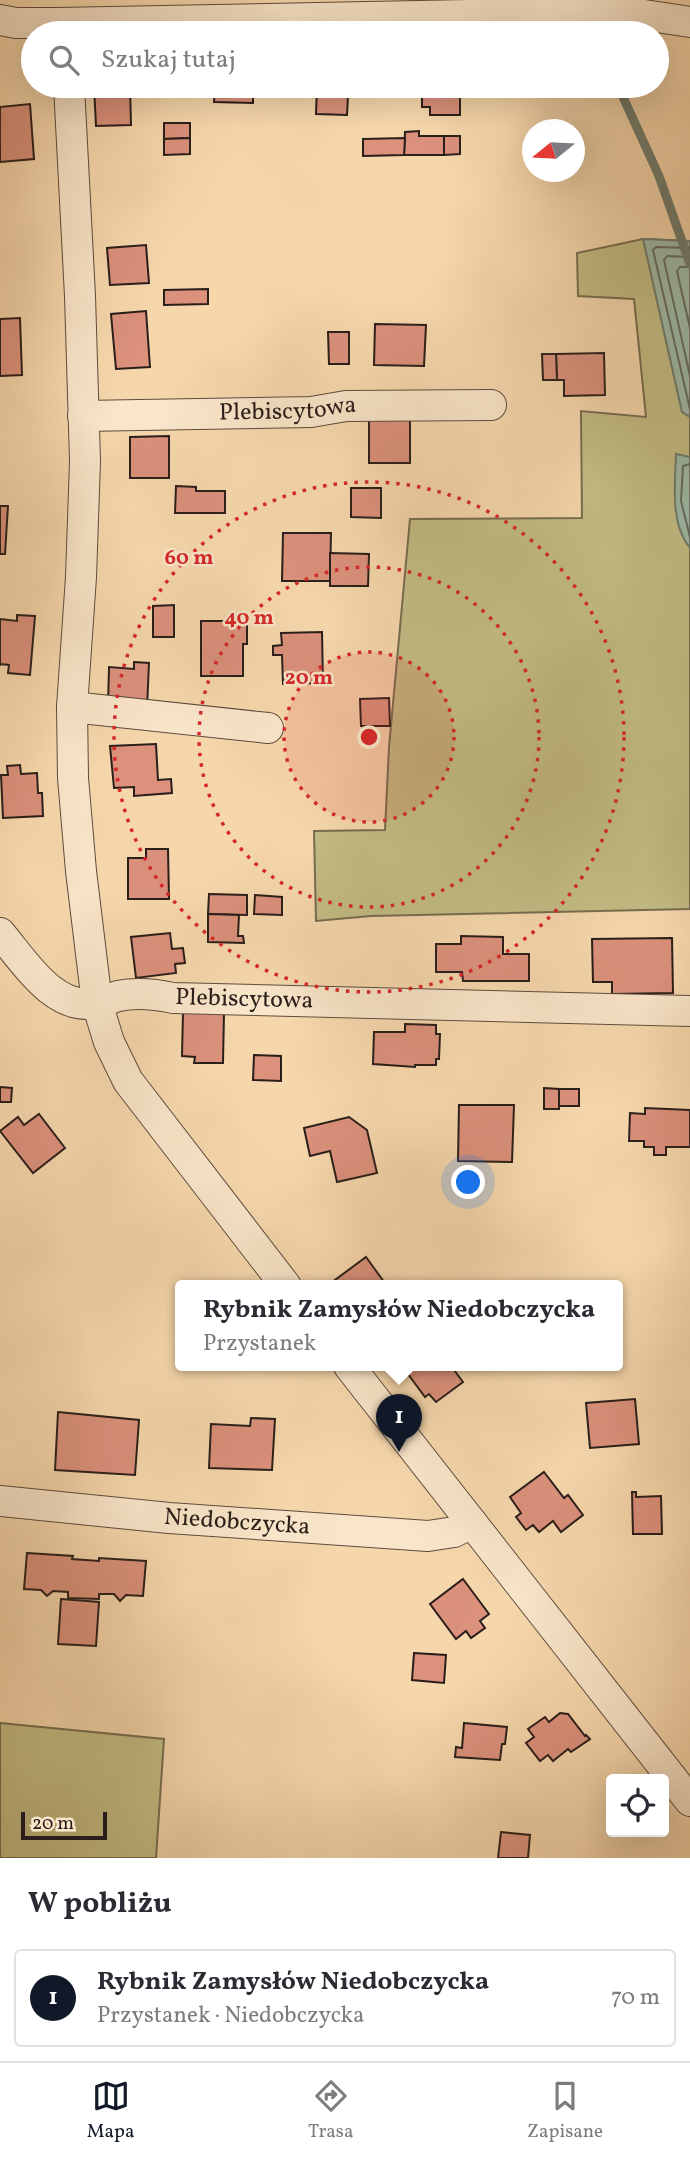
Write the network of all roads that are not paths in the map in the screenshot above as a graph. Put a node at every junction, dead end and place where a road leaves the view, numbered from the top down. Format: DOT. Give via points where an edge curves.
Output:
graph roads {
  1 [pos="54,19"];
  2 [pos="0,20"];
  3 [pos="35,21"];
  4 [pos="21,22"];
  5 [pos="690,22"];
  6 [pos="70,98"];
  7 [pos="491,405"];
  8 [pos="83,416"];
  9 [pos="72,707"];
  10 [pos="268,728"];
  11 [pos="0,933"];
  12 [pos="97,1003"];
  13 [pos="690,1011"];
  14 [pos="281,1280"];
  15 [pos="353,1371"];
  16 [pos="0,1501"];
  17 [pos="472,1523"];
  18 [pos="690,1801"];
  1 -- 3 [label="street"];
  1 -- 5 [label="street" via="624,12"];
  2 -- 4 [label="street"];
  6 -- 8 [label="street"];
  7 -- 8 [label="street, Plebiscytowa"];
  8 -- 9 [label="street" via="84,516"];
  9 -- 10 [label="street"];
  9 -- 12 [label="street" via="76,822"];
  11 -- 12 [label="street" via="57,994 76,1003"];
  12 -- 13 [label="street, Plebiscytowa" via="152,993 173,998"];
  12 -- 14 [label="street" via="128,1081"];
  15 -- 17 [label="street"];
  16 -- 17 [label="street, Niedobczycka" via="428,1536 454,1532"];
  17 -- 18 [label="street"];
}
